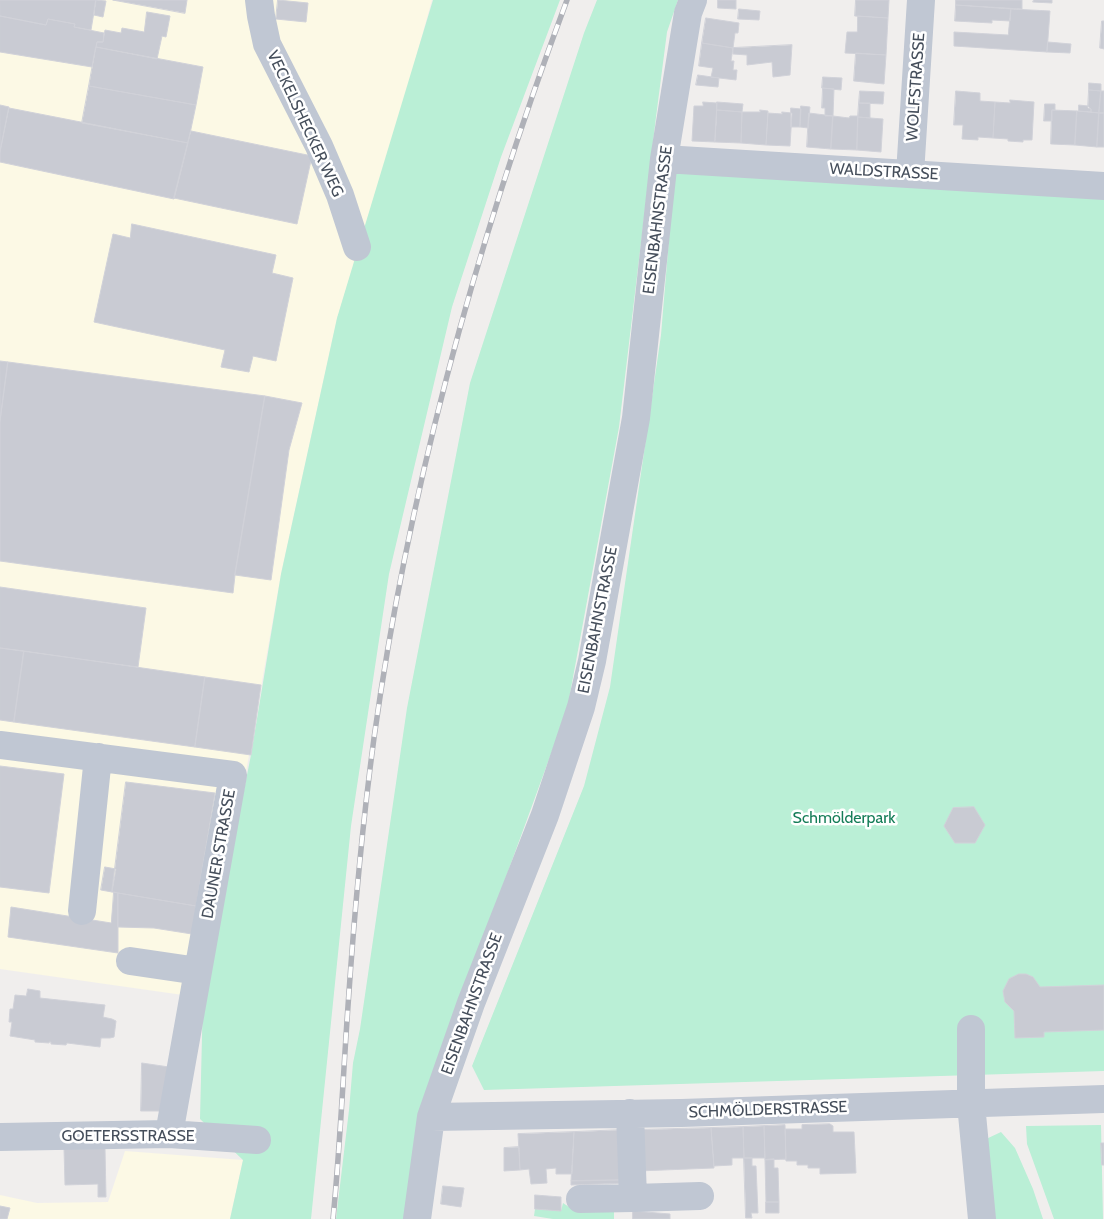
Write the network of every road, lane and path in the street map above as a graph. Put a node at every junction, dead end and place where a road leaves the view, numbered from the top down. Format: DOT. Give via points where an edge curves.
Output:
graph roads {
  1 [pos="259,0"];
  2 [pos="693,0"];
  3 [pos="922,0"];
  4 [pos="664,159"];
  5 [pos="910,174"];
  6 [pos="1104,186"];
  7 [pos="357,247"];
  8 [pos="0,745"];
  9 [pos="98,758"];
  10 [pos="82,911"];
  11 [pos="130,961"];
  12 [pos="198,971"];
  13 [pos="971,1029"];
  14 [pos="1104,1099"];
  15 [pos="971,1104"];
  16 [pos="630,1113"];
  17 [pos="432,1117"];
  18 [pos="169,1134"];
  19 [pos="0,1138"];
  20 [pos="257,1140"];
  21 [pos="700,1196"];
  22 [pos="633,1198"];
  23 [pos="580,1199"];
  24 [pos="417,1219"];
  25 [pos="982,1219"];
  1 -- 7 [label="street, VECKELSHECKER WEG" via="268,44 319,146"];
  2 -- 4 [label="street, EISENBAHNSTRASSE" via="688,13"];
  3 -- 5 [label="street, WOLFSTRASSE"];
  4 -- 5 [label="street, WALDSTRASSE"];
  4 -- 17 [label="street, EISENBAHNSTRASSE" via="636,418 582,706 545,815 471,1004"];
  5 -- 6 [label="street, WALDSTRASSE"];
  8 -- 9 [label="street, DAUNER STRASSE"];
  9 -- 10 [label="street"];
  9 -- 12 [label="street, DAUNER STRASSE" via="233,775"];
  11 -- 12 [label="street"];
  12 -- 18 [label="street, DAUNER STRASSE"];
  13 -- 15 [label="street"];
  14 -- 15 [label="street, SCHMÖLDERSTRASSE"];
  15 -- 16 [label="street, SCHMÖLDERSTRASSE" via="894,1115"];
  15 -- 25 [label="street"];
  16 -- 17 [label="street, SCHMÖLDERSTRASSE"];
  16 -- 22 [label="street"];
  17 -- 24 [label="street, EISENBAHNSTRASSE"];
  18 -- 19 [label="street, GOETERSSTRASSE"];
  18 -- 20 [label="street, GOETERSSTRASSE"];
  21 -- 22 [label="street"];
  22 -- 23 [label="street"];
}
